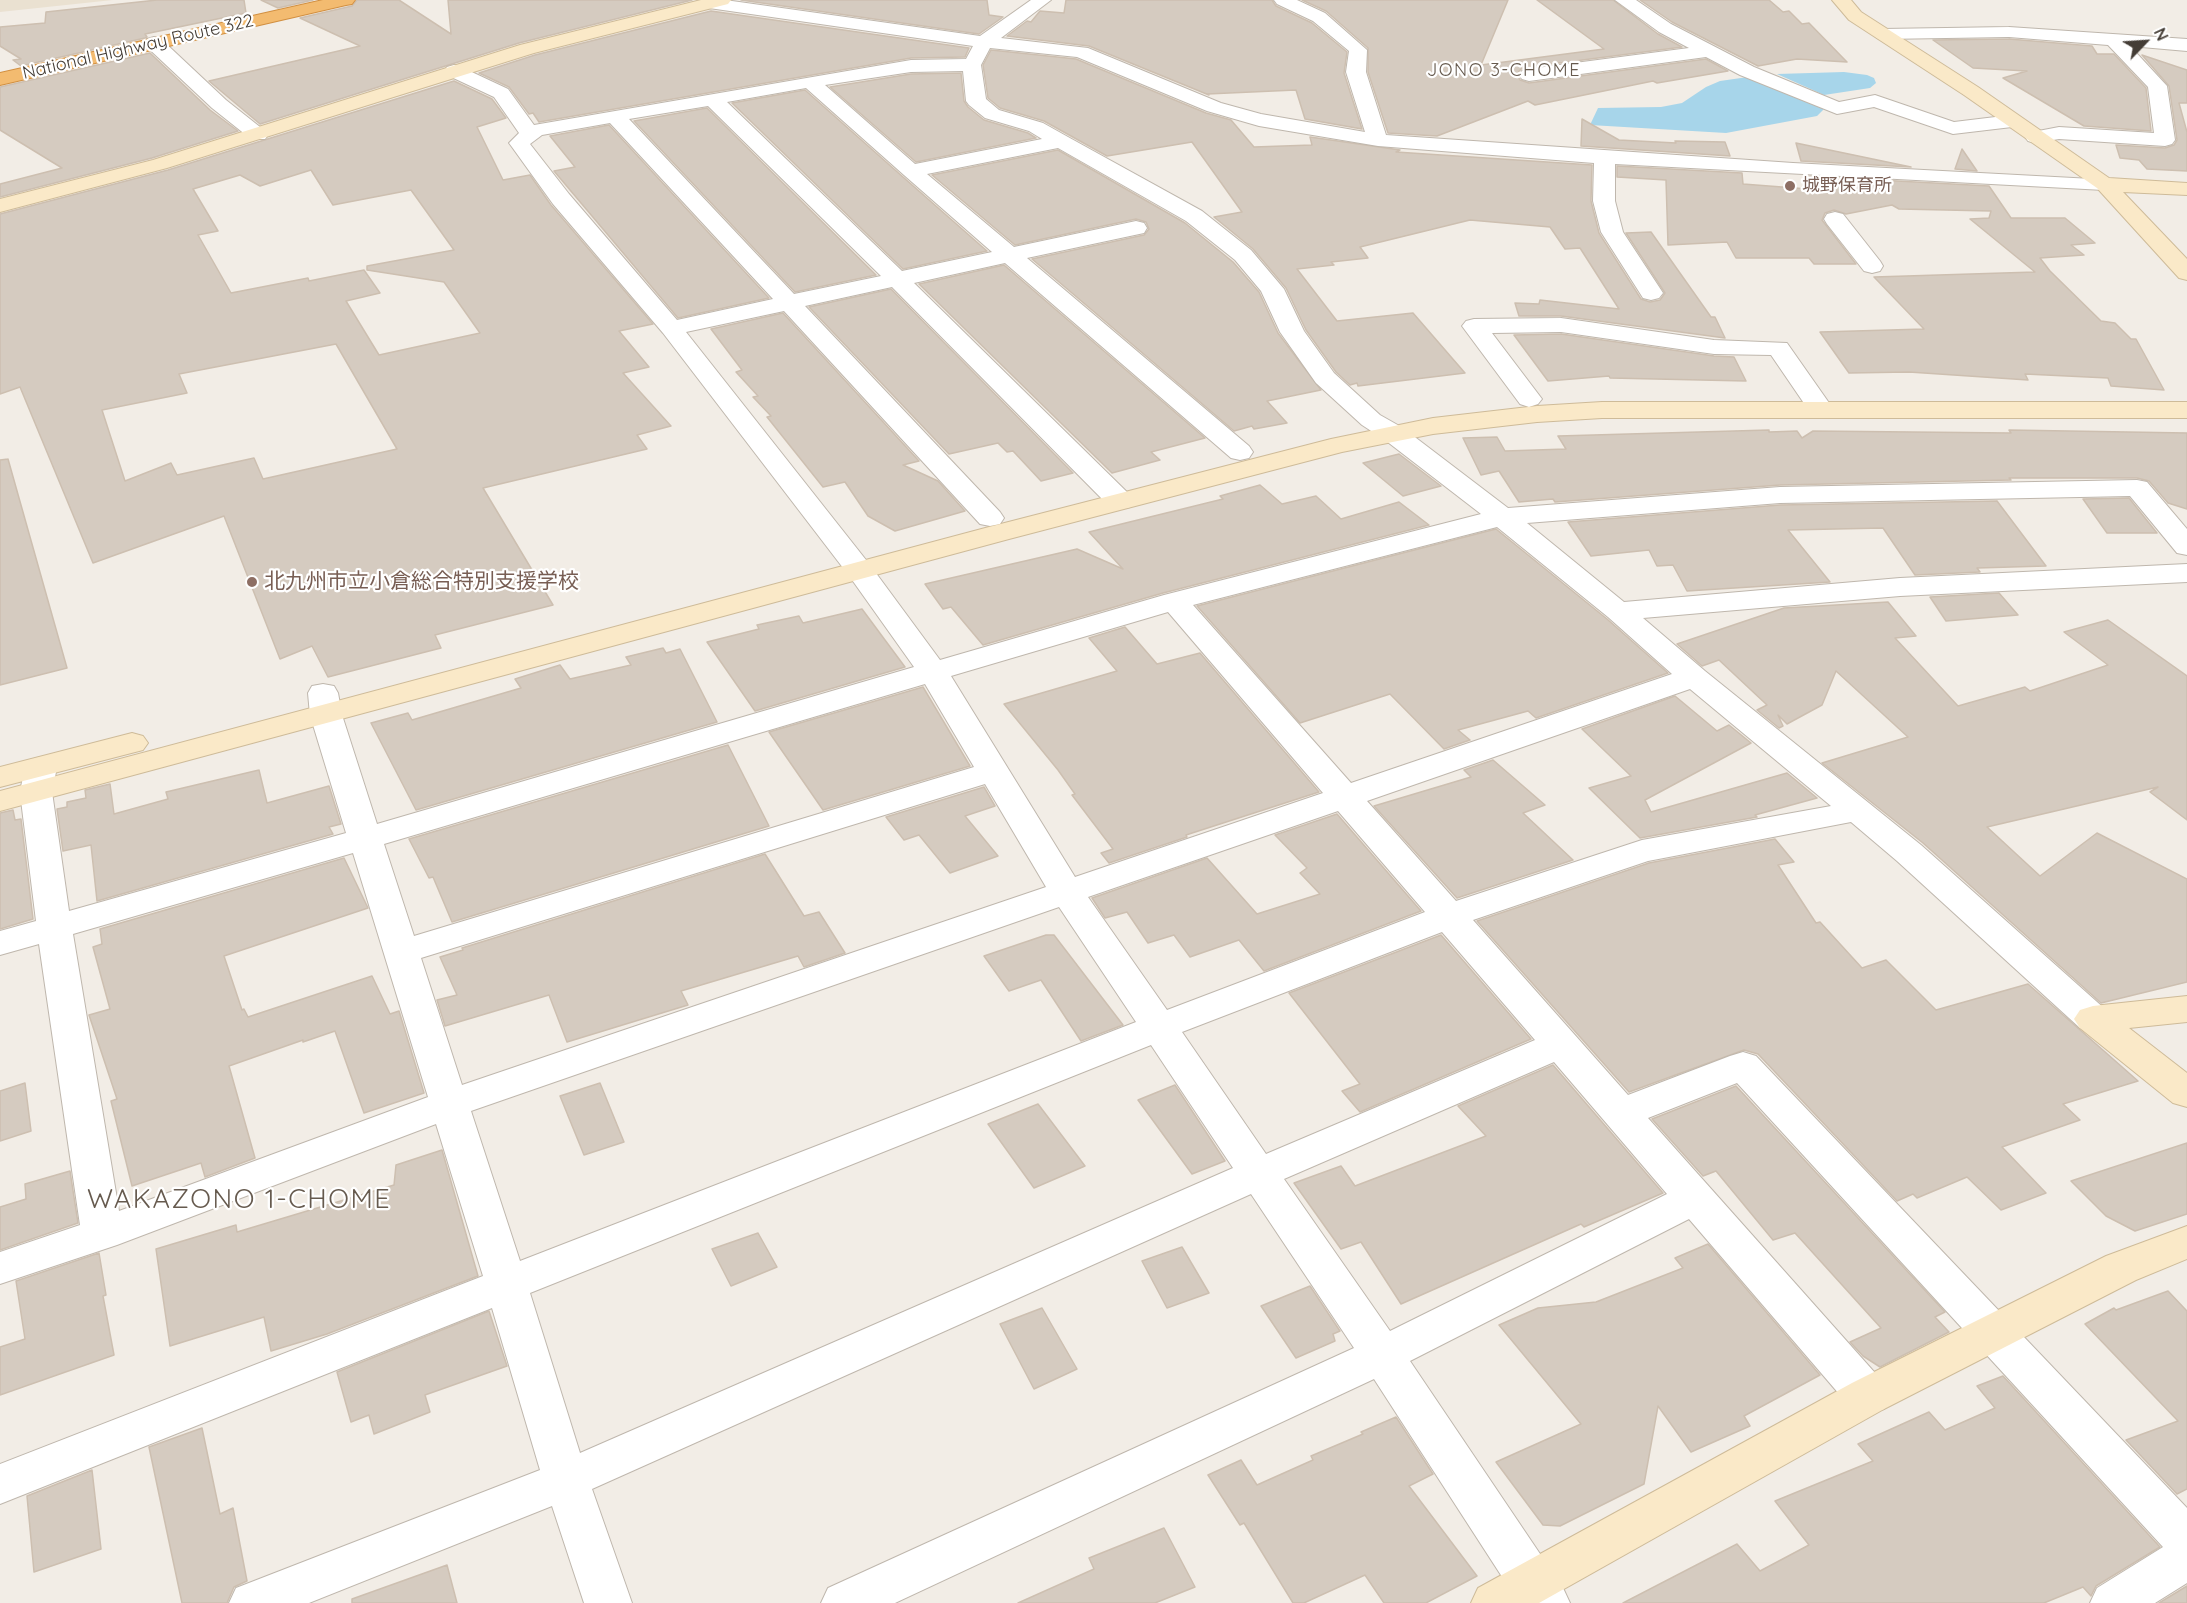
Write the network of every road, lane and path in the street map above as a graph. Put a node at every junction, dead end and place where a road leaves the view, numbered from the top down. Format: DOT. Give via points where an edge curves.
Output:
graph roads {
  1 [pos="346,0"];
  2 [pos="1042,0"];
  3 [pos="1283,0"];
  4 [pos="1624,0"];
  5 [pos="1841,0"];
  6 [pos="716,2"];
  7 [pos="1883,34"];
  8 [pos="2112,38"];
  9 [pos="154,43"];
  10 [pos="2187,45"];
  11 [pos="1710,51"];
  12 [pos="978,53"];
  13 [pos="454,71"];
  14 [pos="1529,75"];
  15 [pos="0,79"];
  16 [pos="810,82"];
  17 [pos="713,99"];
  18 [pos="615,116"];
  19 [pos="2013,121"];
  20 [pos="530,134"];
  21 [pos="258,135"];
  22 [pos="2035,136"];
  23 [pos="1378,140"];
  24 [pos="1061,141"];
  25 [pos="1605,156"];
  26 [pos="911,171"];
  27 [pos="2104,184"];
  28 [pos="2187,189"];
  29 [pos="0,206"];
  30 [pos="1835,219"];
  31 [pos="1136,228"];
  32 [pos="1010,256"];
  33 [pos="1872,266"];
  34 [pos="2187,273"];
  35 [pos="898,280"];
  36 [pos="1651,293"];
  37 [pos="790,303"];
  38 [pos="671,328"];
  39 [pos="2187,398"];
  40 [pos="1529,399"];
  41 [pos="1816,403"];
  42 [pos="2187,410"];
  43 [pos="1382,427"];
  44 [pos="1240,452"];
  45 [pos="1113,494"];
  46 [pos="1502,517"];
  47 [pos="990,518"];
  48 [pos="2187,547"];
  49 [pos="854,563"];
  50 [pos="2187,573"];
  51 [pos="1174,601"];
  52 [pos="1618,611"];
  53 [pos="932,671"];
  54 [pos="1694,677"];
  55 [pos="325,704"];
  56 [pos="994,771"];
  57 [pos="0,777"];
  58 [pos="38,779"];
  59 [pos="1345,797"];
  60 [pos="0,801"];
  61 [pos="1857,811"];
  62 [pos="366,838"];
  63 [pos="1067,892"];
  64 [pos="1449,916"];
  65 [pos="54,927"];
  66 [pos="0,943"];
  67 [pos="402,952"];
  68 [pos="2187,1009"];
  69 [pos="2093,1019"];
  70 [pos="1157,1028"];
  71 [pos="1561,1044"];
  72 [pos="2187,1093"];
  73 [pos="449,1104"];
  74 [pos="1621,1113"];
  75 [pos="1258,1174"];
  76 [pos="1695,1198"];
  77 [pos="102,1234"];
  78 [pos="2187,1242"];
  79 [pos="0,1268"];
  80 [pos="507,1286"];
  81 [pos="1991,1333"];
  82 [pos="1382,1355"];
  83 [pos="1868,1396"];
  84 [pos="566,1480"];
  85 [pos="0,1484"];
  86 [pos="2187,1540"];
  87 [pos="2187,1557"];
  88 [pos="1524,1596"];
  89 [pos="252,1603"];
  90 [pos="608,1603"];
  91 [pos="845,1603"];
  92 [pos="2115,1603"];
  1 -- 9 [label="highway, National Highway Route 322"];
  2 -- 12 [label="street"];
  3 -- 23 [label="street" via="1319,17 1358,50 1356,72"];
  4 -- 11 [label="street" via="1665,28"];
  5 -- 7 [label="street" via="1855,16"];
  6 -- 12 [label="street"];
  6 -- 13 [label="street"];
  7 -- 8 [label="street" via="1979,31"];
  7 -- 19 [label="street"];
  8 -- 10 [label="street"];
  8 -- 22 [label="street" via="2157,86 2165,140 2059,133"];
  9 -- 15 [label="highway, National Highway Route 322"];
  9 -- 21 [label="street"];
  11 -- 14 [label="street"];
  11 -- 19 [label="street" via="1837,108 1875,101 1953,128"];
  12 -- 16 [label="street"];
  12 -- 23 [label="street" via="1081,52 1214,107 1259,120"];
  12 -- 24 [label="street" via="976,101 992,114 1036,127"];
  13 -- 20 [label="street" via="501,93"];
  13 -- 21 [label="street"];
  16 -- 17 [label="street"];
  16 -- 26 [label="street"];
  17 -- 18 [label="street"];
  17 -- 35 [label="street"];
  18 -- 20 [label="street"];
  18 -- 37 [label="street"];
  19 -- 22 [label="street"];
  20 -- 38 [label="street" via="519,143 561,199"];
  21 -- 29 [label="street"];
  22 -- 27 [label="street"];
  23 -- 25 [label="street"];
  24 -- 26 [label="street"];
  24 -- 43 [label="street" via="1194,216 1243,255 1272,289 1292,332 1325,378"];
  25 -- 27 [label="street"];
  25 -- 36 [label="street" via="1604,201 1612,232"];
  26 -- 32 [label="street"];
  27 -- 28 [label="street"];
  27 -- 34 [label="street"];
  30 -- 33 [label="street"];
  31 -- 32 [label="street"];
  32 -- 35 [label="street"];
  32 -- 44 [label="street"];
  35 -- 37 [label="street"];
  35 -- 45 [label="street"];
  37 -- 38 [label="street"];
  37 -- 47 [label="street"];
  38 -- 49 [label="street"];
  39 -- 41 [label="street"];
  40 -- 41 [label="street" via="1652,395"];
  40 -- 41 [label="street" via="1474,326 1561,325 1714,347 1778,348"];
  40 -- 43 [label="street" via="1474,404"];
  41 -- 42 [label="street"];
  41 -- 43 [label="street" via="1602,410"];
  43 -- 44 [label="street"];
  43 -- 45 [label="street" via="1340,445"];
  43 -- 46 [label="street"];
  44 -- 45 [label="street"];
  45 -- 47 [label="street"];
  45 -- 49 [label="street"];
  46 -- 48 [label="street" via="1780,495 2137,488"];
  46 -- 51 [label="street"];
  46 -- 52 [label="street"];
  47 -- 49 [label="street"];
  49 -- 53 [label="street"];
  49 -- 55 [label="street"];
  50 -- 52 [label="street" via="1900,587"];
  51 -- 53 [label="street"];
  51 -- 59 [label="street"];
  52 -- 54 [label="street"];
  53 -- 56 [label="street"];
  53 -- 62 [label="street"];
  54 -- 59 [label="street"];
  54 -- 61 [label="street"];
  55 -- 58 [label="street"];
  55 -- 62 [label="street"];
  56 -- 63 [label="street"];
  56 -- 67 [label="street"];
  57 -- 58 [label="street"];
  58 -- 60 [label="street"];
  58 -- 65 [label="street"];
  59 -- 63 [label="street"];
  59 -- 64 [label="street"];
  61 -- 64 [label="street" via="1642,851"];
  61 -- 69 [label="street"];
  62 -- 65 [label="street"];
  62 -- 67 [label="street"];
  63 -- 70 [label="street"];
  63 -- 73 [label="street"];
  64 -- 70 [label="street"];
  64 -- 71 [label="street"];
  65 -- 66 [label="street"];
  65 -- 77 [label="street"];
  67 -- 73 [label="street"];
  68 -- 69 [label="street"];
  69 -- 72 [label="street"];
  70 -- 75 [label="street"];
  70 -- 80 [label="street"];
  71 -- 74 [label="street"];
  71 -- 75 [label="street"];
  73 -- 77 [label="street"];
  73 -- 80 [label="street"];
  74 -- 76 [label="street"];
  74 -- 81 [label="street" via="1743,1066"];
  75 -- 82 [label="street"];
  75 -- 84 [label="street"];
  76 -- 82 [label="street"];
  76 -- 83 [label="street"];
  77 -- 79 [label="street"];
  78 -- 81 [label="street" via="2121,1268"];
  80 -- 84 [label="street"];
  80 -- 85 [label="street"];
  81 -- 83 [label="street"];
  81 -- 86 [label="street"];
  82 -- 88 [label="street"];
  82 -- 91 [label="street"];
  83 -- 88 [label="street"];
  84 -- 89 [label="street"];
  84 -- 90 [label="street"];
  87 -- 92 [label="street"];
}
